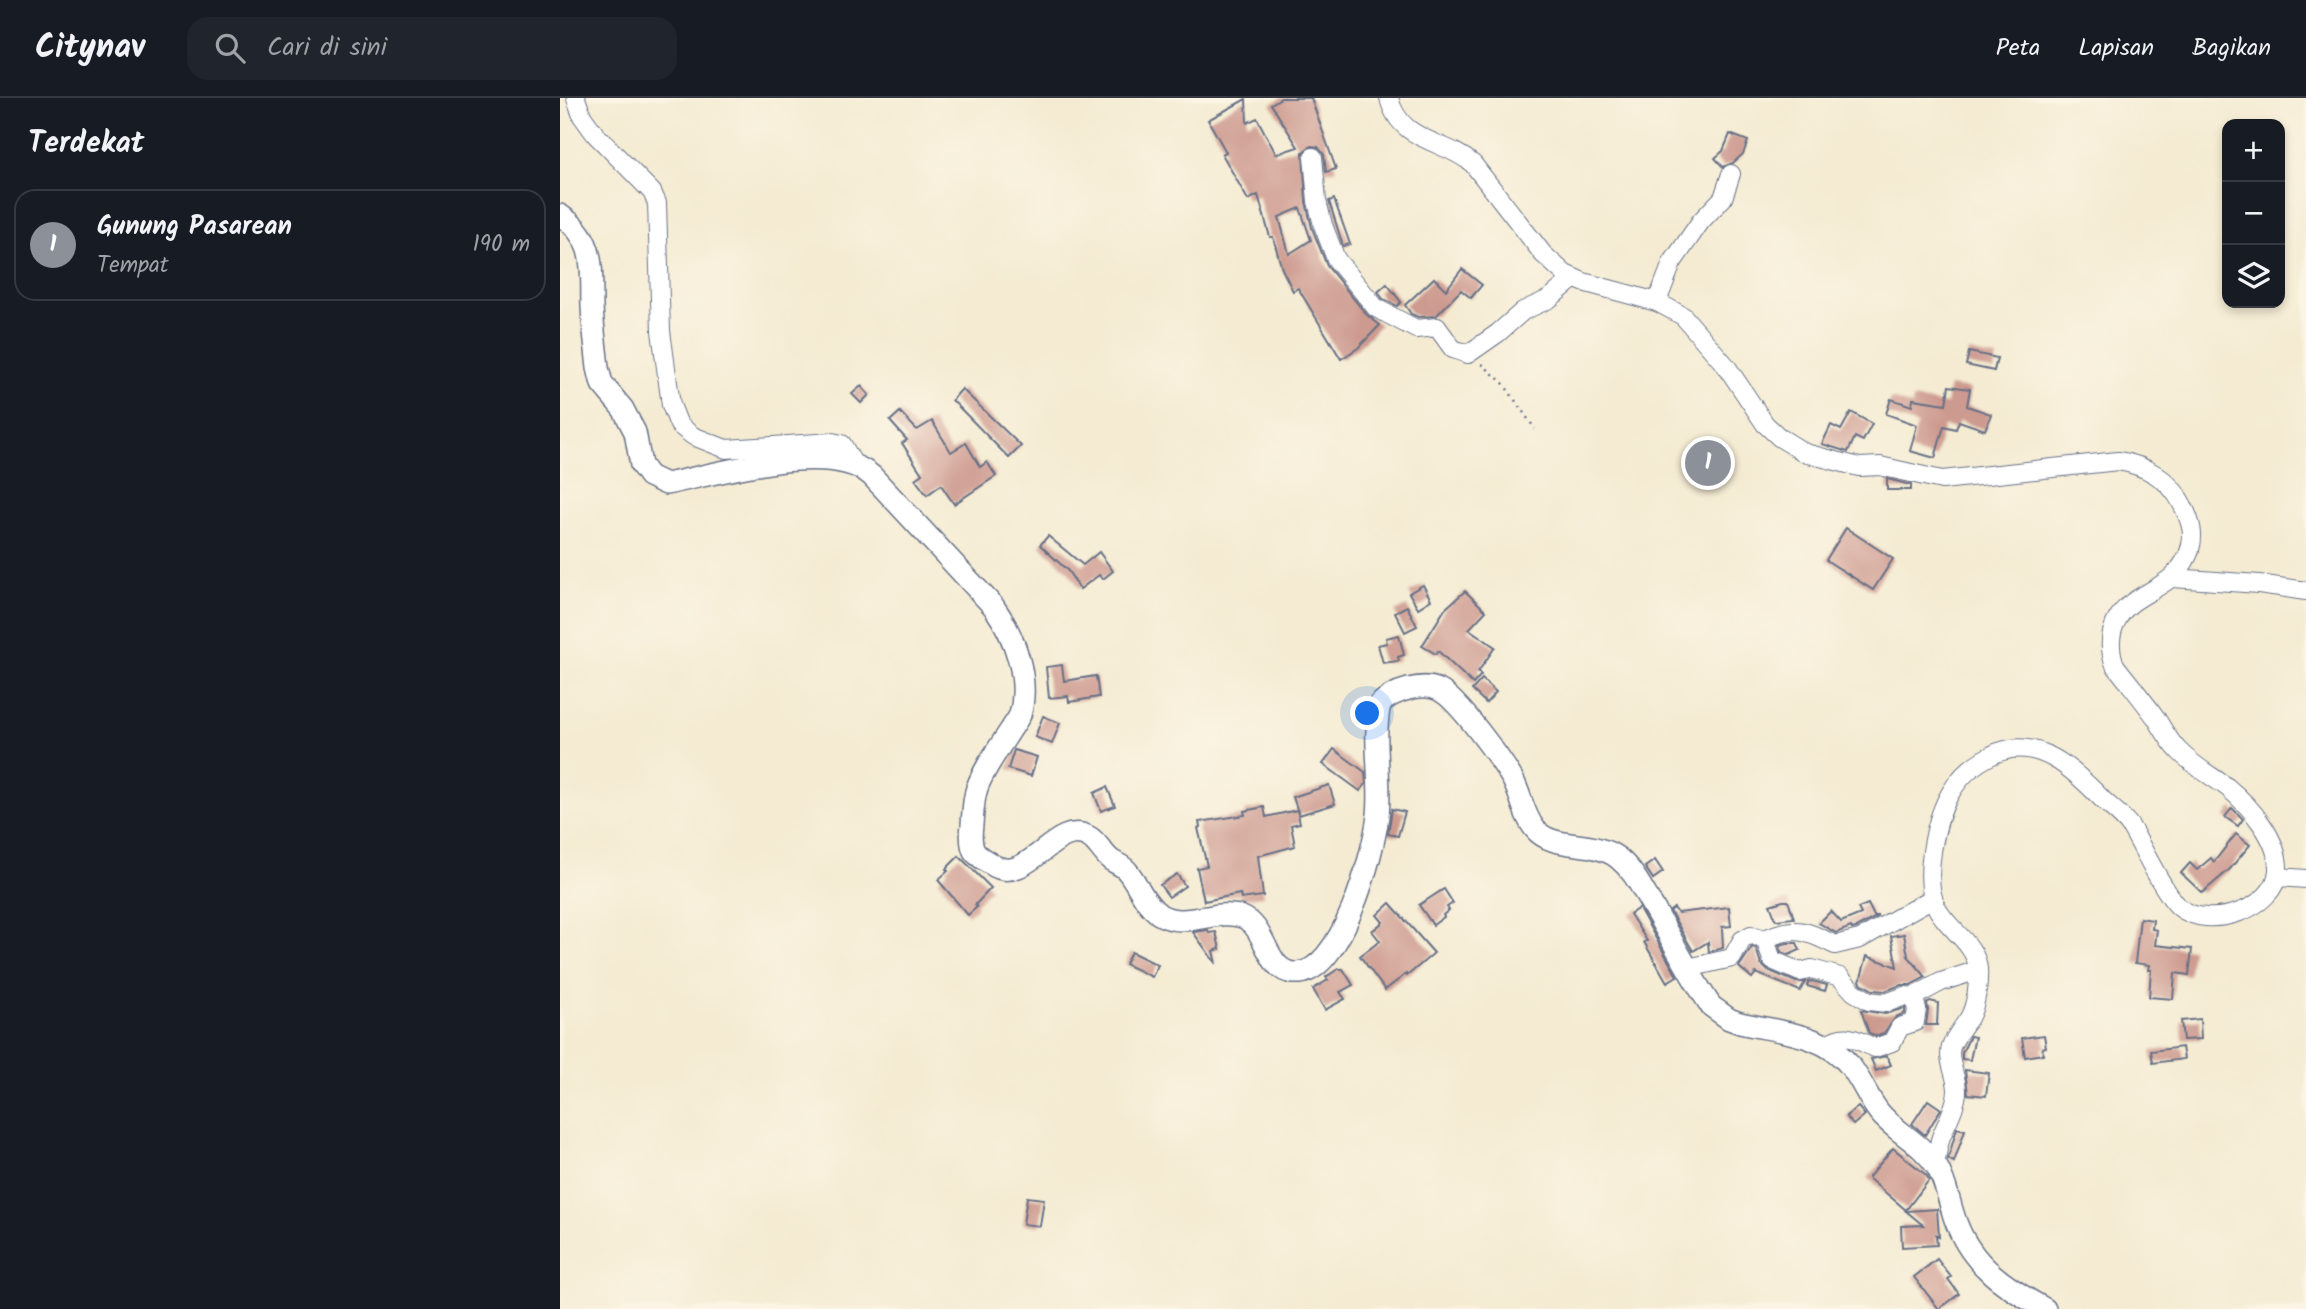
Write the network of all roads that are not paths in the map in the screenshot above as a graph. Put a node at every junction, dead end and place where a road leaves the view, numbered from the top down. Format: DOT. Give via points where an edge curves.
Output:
graph roads {
  1 [pos="576,98"];
  2 [pos="1389,98"];
  3 [pos="1313,157"];
  4 [pos="1731,174"];
  5 [pos="560,215"];
  6 [pos="1573,279"];
  7 [pos="1657,302"];
  8 [pos="853,463"];
  9 [pos="2173,578"];
  10 [pos="2306,591"];
  11 [pos="2277,877"];
  12 [pos="2306,879"];
  13 [pos="1933,898"];
  14 [pos="1765,939"];
  15 [pos="1689,968"];
  16 [pos="1978,970"];
  17 [pos="1913,997"];
  18 [pos="1825,1045"];
  19 [pos="1936,1165"];
  20 [pos="2045,1309"];
  1 -- 8 [label="street" via="587,123 657,203 661,331 671,405 679,425 726,449 842,444"];
  2 -- 6 [label="street" via="1396,117 1408,129 1474,164 1543,254"];
  3 -- 6 [label="street" via="1317,201 1336,258 1376,308 1416,329 1437,327 1453,349 1468,354"];
  4 -- 7 [label="street" via="1723,198 1701,220 1672,264"];
  5 -- 8 [label="street" via="575,224 590,254 602,384 635,432 641,465 649,476 666,484 789,461"];
  6 -- 7 [label="street"];
  7 -- 9 [label="street" via="1683,316 1727,367 1765,424 1805,453 1942,480 2107,461 2144,467 2179,496 2192,527 2192,545"];
  8 -- 15 [label="street" via="872,476 994,607 1020,663 1024,688 1020,715 975,797 973,848 996,868 1018,867 1067,835 1083,834 1126,869 1147,903 1161,915 1173,920 1242,917 1257,928 1280,968 1308,972 1324,961 1339,940 1368,858 1378,812 1380,704 1394,694 1437,689 1480,733 1514,783 1532,825 1544,837 1602,849 1632,870"];
  9 -- 10 [label="street"];
  9 -- 11 [label="street" via="2123,611 2111,639 2115,665 2175,747 2244,803 2259,822 2274,849"];
  11 -- 12 [label="street"];
  11 -- 13 [label="street" via="2271,891 2243,909 2206,917 2191,914 2175,902 2127,822 2075,771 2037,752 2008,749 1978,762 1951,793 1931,864"];
  13 -- 14 [label="street" via="1860,939 1835,945 1797,930"];
  13 -- 16 [label="street" via="1971,950"];
  14 -- 15 [label="street" via="1751,935 1742,940 1732,958"];
  14 -- 17 [label="street" via="1772,960 1800,972 1840,977 1869,1000 1886,1003"];
  15 -- 18 [label="street" via="1711,1006 1729,1019"];
  16 -- 17 [label="street"];
  16 -- 19 [label="street" via="1971,1015 1951,1047 1958,1092"];
  17 -- 18 [label="street" via="1915,1022 1900,1027 1892,1042 1875,1048 1838,1037"];
  18 -- 19 [label="street" via="1852,1067 1879,1112"];
  19 -- 20 [label="street" via="1956,1222 1974,1256 1996,1279"];
}
